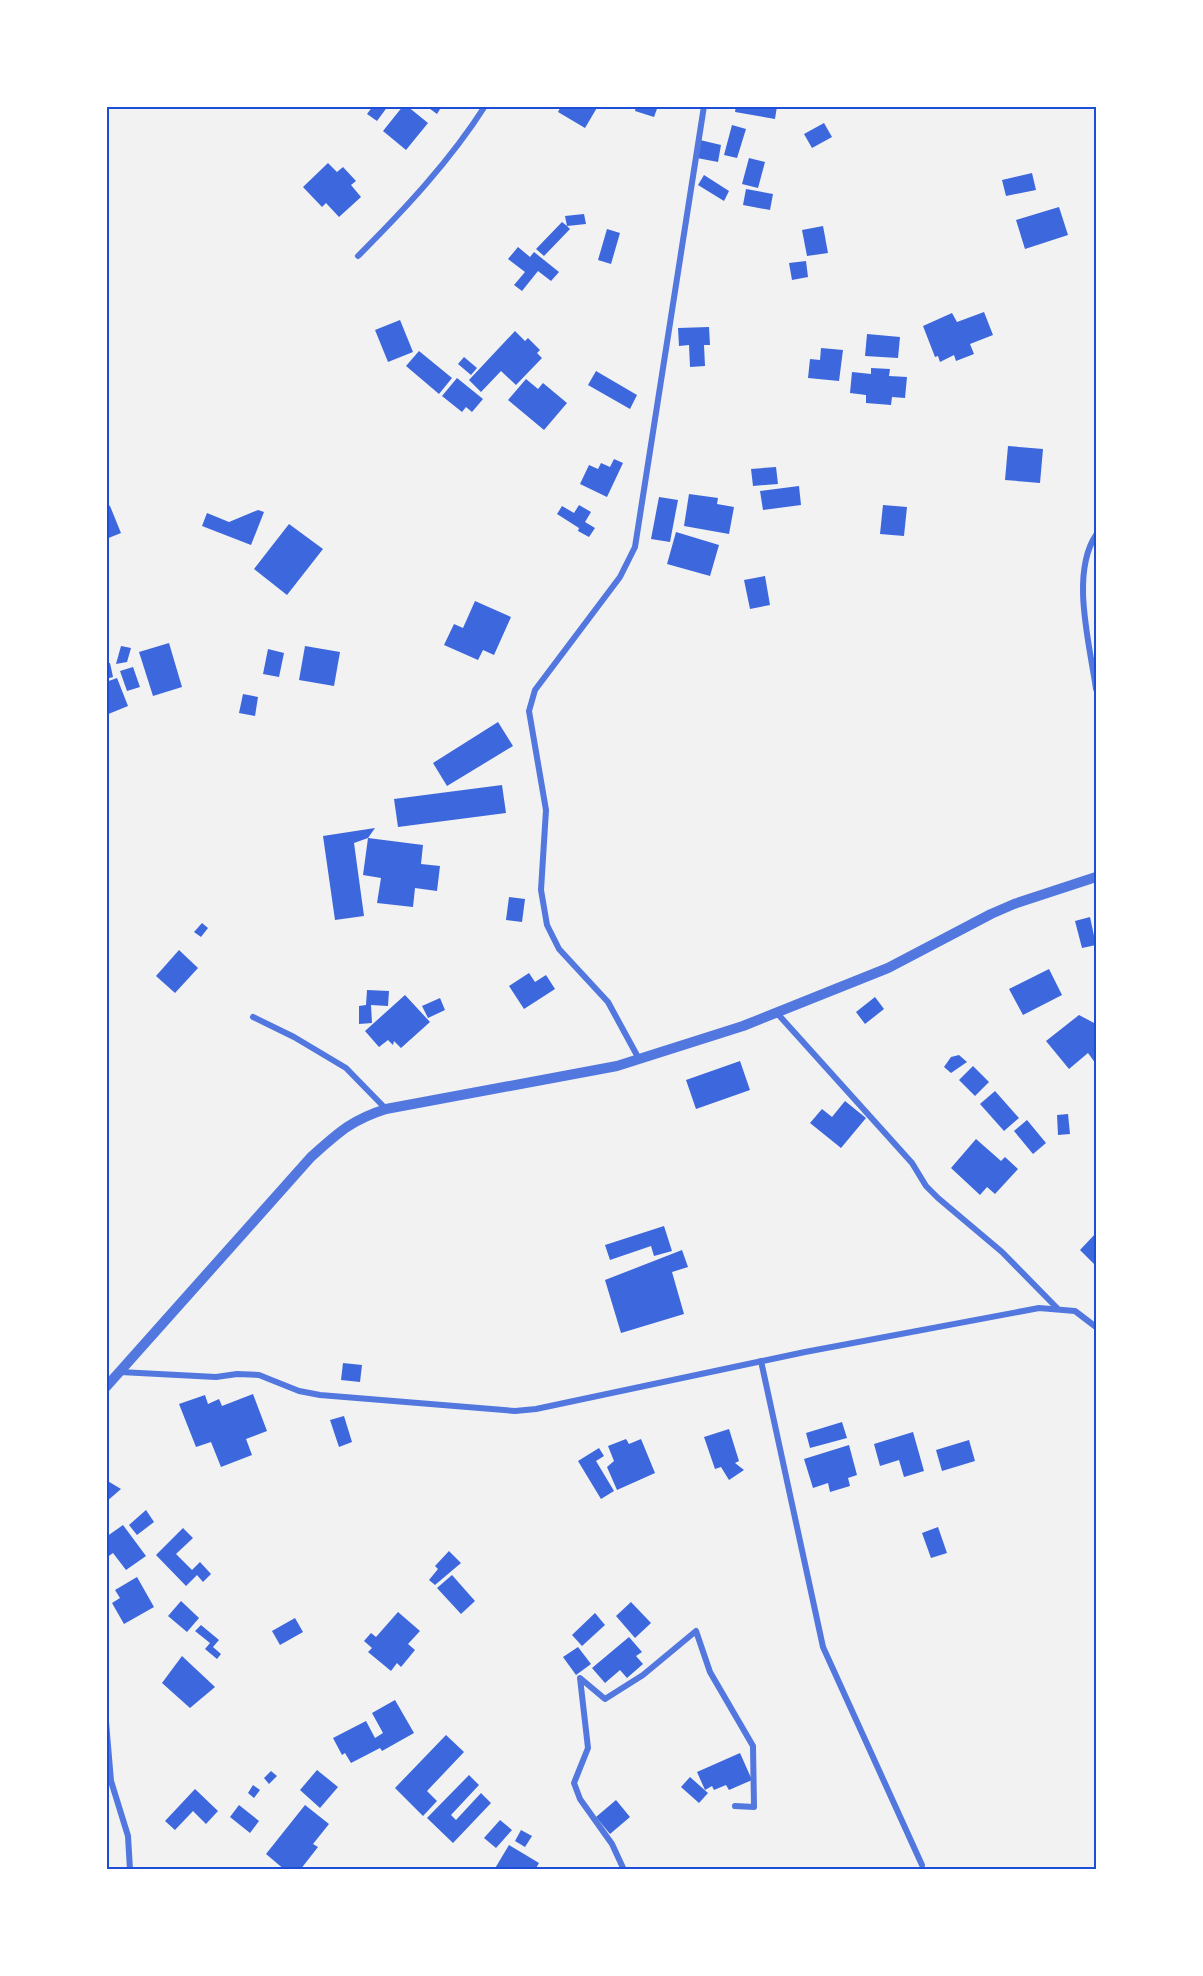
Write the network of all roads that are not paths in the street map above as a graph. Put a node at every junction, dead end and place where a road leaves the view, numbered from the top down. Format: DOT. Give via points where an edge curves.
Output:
graph roads {
  1 [pos="485,106"];
  2 [pos="704,106"];
  3 [pos="358,256"];
  4 [pos="1096,535"];
  5 [pos="1096,689"];
  6 [pos="1096,877"];
  7 [pos="776,1012"];
  8 [pos="253,1017"];
  9 [pos="639,1059"];
  10 [pos="386,1109"];
  11 [pos="1057,1308"];
  12 [pos="1096,1327"];
  13 [pos="761,1361"];
  14 [pos="119,1372"];
  15 [pos="106,1387"];
  16 [pos="106,1722"];
  17 [pos="735,1806"];
  18 [pos="922,1865"];
  19 [pos="130,1869"];
  20 [pos="624,1869"];
  1 -- 3 [label="street" via="396,219"];
  2 -- 9 [label="street" via="635,547 620,577 535,690 529,711 546,810 541,890 548,925 559,949 608,1002"];
  4 -- 5 [label="street" via="1084,563 1082,591"];
  6 -- 7 [label="street" via="1006,907 888,968"];
  7 -- 9 [label="street"];
  7 -- 11 [label="street" via="912,1163 926,1186 1002,1252"];
  8 -- 10 [label="street" via="346,1068"];
  9 -- 10 [label="street"];
  10 -- 14 [label="street" via="345,1127 311,1157"];
  11 -- 12 [label="street" via="1075,1311"];
  11 -- 13 [label="street" via="1039,1308"];
  13 -- 14 [label="street" via="525,1410 320,1395 259,1375"];
  13 -- 18 [label="street" via="823,1647"];
  14 -- 15 [label="street"];
  16 -- 19 [label="street" via="111,1781 128,1836"];
  17 -- 20 [label="street" via="754,1807 753,1746 710,1672 696,1631 643,1675 605,1699 580,1678 588,1748 574,1783"];
}
